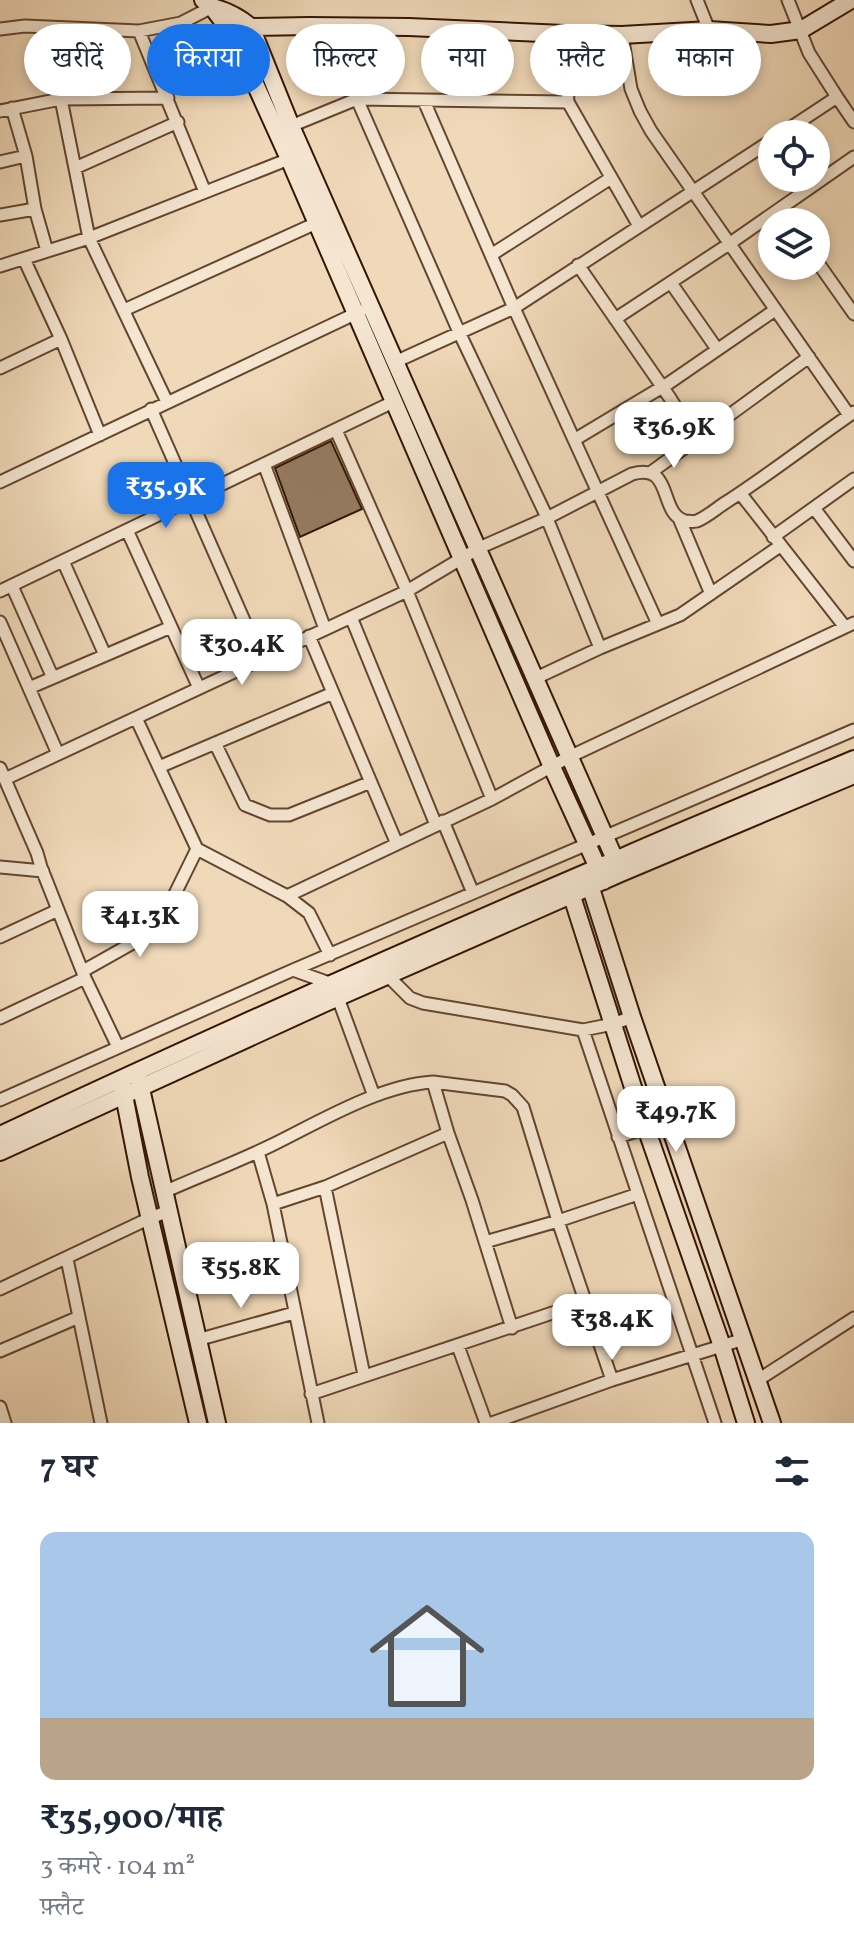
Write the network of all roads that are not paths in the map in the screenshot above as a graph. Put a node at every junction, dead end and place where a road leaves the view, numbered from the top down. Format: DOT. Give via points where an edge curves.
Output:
graph roads {
  1 [pos="697,0"];
  2 [pos="788,0"];
  3 [pos="851,0"];
  4 [pos="208,4"];
  5 [pos="224,24"];
  6 [pos="247,24"];
  7 [pos="707,24"];
  8 [pos="24,26"];
  9 [pos="270,27"];
  10 [pos="0,29"];
  11 [pos="801,30"];
  12 [pos="131,31"];
  13 [pos="139,31"];
  14 [pos="530,32"];
  15 [pos="761,33"];
  16 [pos="270,74"];
  17 [pos="632,91"];
  18 [pos="60,96"];
  19 [pos="261,96"];
  20 [pos="568,96"];
  21 [pos="837,97"];
  22 [pos="168,98"];
  23 [pos="61,99"];
  24 [pos="357,99"];
  25 [pos="424,101"];
  26 [pos="568,102"];
  27 [pos="6,110"];
  28 [pos="802,120"];
  29 [pos="178,122"];
  30 [pos="854,122"];
  31 [pos="291,126"];
  32 [pos="758,149"];
  33 [pos="26,156"];
  34 [pos="854,157"];
  35 [pos="289,159"];
  36 [pos="0,162"];
  37 [pos="75,168"];
  38 [pos="611,178"];
  39 [pos="205,192"];
  40 [pos="693,192"];
  41 [pos="781,208"];
  42 [pos="35,209"];
  43 [pos="0,215"];
  44 [pos="324,220"];
  45 [pos="758,224"];
  46 [pos="639,226"];
  47 [pos="89,238"];
  48 [pos="729,244"];
  49 [pos="47,251"];
  50 [pos="491,255"];
  51 [pos="24,259"];
  52 [pos="578,265"];
  53 [pos="0,266"];
  54 [pos="830,279"];
  55 [pos="671,283"];
  56 [pos="514,308"];
  57 [pos="124,310"];
  58 [pos="363,310"];
  59 [pos="775,310"];
  60 [pos="854,312"];
  61 [pos="615,319"];
  62 [pos="459,332"];
  63 [pos="61,339"];
  64 [pos="717,349"];
  65 [pos="809,357"];
  66 [pos="395,362"];
  67 [pos="0,368"];
  68 [pos="662,388"];
  69 [pos="167,402"];
  70 [pos="393,402"];
  71 [pos="151,409"];
  72 [pos="851,413"];
  73 [pos="336,430"];
  74 [pos="100,435"];
  75 [pos="574,440"];
  76 [pos="696,440"];
  77 [pos="264,464"];
  78 [pos="650,473"];
  79 [pos="854,479"];
  80 [pos="0,482"];
  81 [pos="598,492"];
  82 [pos="740,493"];
  83 [pos="190,499"];
  84 [pos="814,508"];
  85 [pos="547,518"];
  86 [pos="679,518"];
  87 [pos="127,530"];
  88 [pos="777,542"];
  89 [pos="479,548"];
  90 [pos="462,559"];
  91 [pos="63,561"];
  92 [pos="854,561"];
  93 [pos="12,586"];
  94 [pos="0,591"];
  95 [pos="407,591"];
  96 [pos="711,594"];
  97 [pos="351,617"];
  98 [pos="0,622"];
  99 [pos="658,624"];
  100 [pos="850,625"];
  101 [pos="171,627"];
  102 [pos="325,629"];
  103 [pos="309,636"];
  104 [pos="600,648"];
  105 [pos="105,655"];
  106 [pos="261,659"];
  107 [pos="53,678"];
  108 [pos="536,678"];
  109 [pos="29,688"];
  110 [pos="199,688"];
  111 [pos="333,693"];
  112 [pos="136,718"];
  113 [pos="854,730"];
  114 [pos="215,743"];
  115 [pos="58,754"];
  116 [pos="569,757"];
  117 [pos="854,759"];
  118 [pos="159,767"];
  119 [pos="552,767"];
  120 [pos="2,773"];
  121 [pos="854,775"];
  122 [pos="371,782"];
  123 [pos="492,799"];
  124 [pos="440,823"];
  125 [pos="605,836"];
  126 [pos="588,843"];
  127 [pos="397,844"];
  128 [pos="197,849"];
  129 [pos="618,866"];
  130 [pos="0,867"];
  131 [pos="42,869"];
  132 [pos="595,877"];
  133 [pos="569,888"];
  134 [pos="473,893"];
  135 [pos="287,896"];
  136 [pos="58,910"];
  137 [pos="0,937"];
  138 [pos="325,957"];
  139 [pos="293,970"];
  140 [pos="84,974"];
  141 [pos="388,976"];
  142 [pos="335,991"];
  143 [pos="632,1017"];
  144 [pos="0,1018"];
  145 [pos="613,1024"];
  146 [pos="583,1030"];
  147 [pos="118,1047"];
  148 [pos="139,1079"];
  149 [pos="433,1082"];
  150 [pos="122,1086"];
  151 [pos="374,1096"];
  152 [pos="0,1100"];
  153 [pos="646,1128"];
  154 [pos="448,1133"];
  155 [pos="0,1135"];
  156 [pos="618,1137"];
  157 [pos="0,1152"];
  158 [pos="258,1152"];
  159 [pos="325,1187"];
  160 [pos="164,1192"];
  161 [pos="638,1194"];
  162 [pos="273,1204"];
  163 [pos="169,1211"];
  164 [pos="150,1218"];
  165 [pos="558,1221"];
  166 [pos="485,1242"];
  167 [pos="67,1259"];
  168 [pos="0,1289"];
  169 [pos="585,1302"];
  170 [pos="294,1313"];
  171 [pos="79,1317"];
  172 [pos="854,1318"];
  173 [pos="512,1328"];
  174 [pos="744,1339"];
  175 [pos="197,1340"];
  176 [pos="458,1346"];
  177 [pos="722,1346"];
  178 [pos="0,1351"];
  179 [pos="692,1355"];
  180 [pos="364,1375"];
  181 [pos="612,1380"];
  182 [pos="758,1380"];
  183 [pos="311,1394"];
  184 [pos="0,1407"];
  185 [pos="5,1423"];
  186 [pos="101,1423"];
  187 [pos="198,1423"];
  188 [pos="217,1423"];
  189 [pos="318,1423"];
  190 [pos="489,1423"];
  191 [pos="715,1423"];
  192 [pos="746,1423"];
  193 [pos="772,1423"];
  1 -- 7 [label="street"];
  2 -- 11 [label="street"];
  3 -- 11 [label="street"];
  4 -- 5 [label="street"];
  4 -- 6 [label="street"];
  4 -- 13 [label="street" via="181,23"];
  8 -- 10 [label="street"];
  9 -- 14 [label="street"];
  11 -- 15 [label="street"];
  11 -- 21 [label="street"];
  12 -- 13 [label="street"];
  13 -- 22 [label="street"];
  16 -- 31 [label="street"];
  17 -- 40 [label="street" via="651,131"];
  18 -- 23 [label="street"];
  19 -- 35 [label="street"];
  20 -- 26 [label="street"];
  21 -- 28 [label="street"];
  21 -- 30 [label="street"];
  22 -- 23 [label="street"];
  22 -- 29 [label="street"];
  23 -- 27 [label="street"];
  23 -- 37 [label="street"];
  24 -- 25 [label="street"];
  24 -- 31 [label="street"];
  24 -- 62 [label="street"];
  25 -- 26 [label="street"];
  25 -- 50 [label="street"];
  26 -- 38 [label="street"];
  27 -- 33 [label="street"];
  29 -- 37 [label="street"];
  29 -- 39 [label="street"];
  31 -- 44 [label="street"];
  32 -- 40 [label="street"];
  33 -- 36 [label="street"];
  33 -- 42 [label="street"];
  34 -- 41 [label="street"];
  35 -- 39 [label="street"];
  35 -- 44 [label="street"];
  37 -- 47 [label="street"];
  38 -- 46 [label="street"];
  38 -- 50 [label="street"];
  39 -- 47 [label="street"];
  40 -- 46 [label="street"];
  40 -- 48 [label="street"];
  42 -- 43 [label="street"];
  42 -- 49 [label="street"];
  44 -- 57 [label="street"];
  44 -- 58 [label="street"];
  45 -- 48 [label="street"];
  46 -- 52 [label="street"];
  47 -- 49 [label="street"];
  47 -- 57 [label="street"];
  48 -- 55 [label="street"];
  48 -- 59 [label="street"];
  49 -- 51 [label="street"];
  50 -- 56 [label="street"];
  51 -- 53 [label="street"];
  51 -- 63 [label="street"];
  52 -- 56 [label="street"];
  52 -- 61 [label="street"];
  54 -- 60 [label="street"];
  55 -- 61 [label="street"];
  55 -- 64 [label="street"];
  56 -- 62 [label="street"];
  56 -- 75 [label="street"];
  57 -- 69 [label="street"];
  58 -- 66 [label="street"];
  58 -- 69 [label="street"];
  58 -- 70 [label="street"];
  59 -- 64 [label="street"];
  59 -- 65 [label="street"];
  61 -- 68 [label="street"];
  62 -- 66 [label="street"];
  62 -- 85 [label="street"];
  63 -- 67 [label="street"];
  63 -- 74 [label="street"];
  64 -- 68 [label="street"];
  65 -- 72 [label="street"];
  65 -- 76 [label="street"];
  66 -- 89 [label="street"];
  68 -- 75 [label="street"];
  68 -- 76 [label="street"];
  69 -- 71 [label="street"];
  70 -- 73 [label="street"];
  70 -- 90 [label="street"];
  71 -- 74 [label="street"];
  71 -- 83 [label="street"];
  72 -- 82 [label="street"];
  73 -- 77 [label="street"];
  73 -- 95 [label="street"];
  74 -- 80 [label="street"];
  75 -- 81 [label="street"];
  76 -- 78 [label="street"];
  77 -- 83 [label="street"];
  77 -- 102 [label="street"];
  78 -- 81 [label="street" via="632,474"];
  78 -- 86 [label="street" via="658,477"];
  79 -- 84 [label="street"];
  81 -- 85 [label="street"];
  81 -- 99 [label="street"];
  82 -- 86 [label="street" via="697,521"];
  82 -- 88 [label="street"];
  83 -- 87 [label="street"];
  83 -- 106 [label="street"];
  84 -- 88 [label="street"];
  84 -- 92 [label="street"];
  85 -- 89 [label="street"];
  85 -- 104 [label="street"];
  86 -- 96 [label="street"];
  87 -- 91 [label="street"];
  87 -- 101 [label="street"];
  88 -- 96 [label="street"];
  88 -- 100 [label="street"];
  89 -- 90 [label="street"];
  89 -- 108 [label="street"];
  90 -- 95 [label="street"];
  90 -- 119 [label="street"];
  91 -- 93 [label="street"];
  91 -- 105 [label="street"];
  93 -- 94 [label="street"];
  93 -- 107 [label="street"];
  95 -- 97 [label="street"];
  95 -- 123 [label="street"];
  96 -- 99 [label="street"];
  97 -- 102 [label="street"];
  97 -- 124 [label="street"];
  98 -- 109 [label="street"];
  99 -- 104 [label="street"];
  100 -- 116 [label="street"];
  101 -- 105 [label="street"];
  101 -- 110 [label="street"];
  102 -- 103 [label="street"];
  103 -- 106 [label="street"];
  103 -- 111 [label="street"];
  104 -- 108 [label="street"];
  105 -- 107 [label="street"];
  106 -- 110 [label="street"];
  107 -- 109 [label="street"];
  108 -- 116 [label="street"];
  109 -- 115 [label="street"];
  110 -- 112 [label="street"];
  111 -- 114 [label="street"];
  111 -- 122 [label="street"];
  112 -- 115 [label="street"];
  112 -- 118 [label="street"];
  113 -- 125 [label="street"];
  114 -- 118 [label="street"];
  114 -- 122 [label="street" via="245,805 270,815 289,815"];
  115 -- 120 [label="street"];
  116 -- 119 [label="street"];
  116 -- 125 [label="street"];
  117 -- 129 [label="street"];
  118 -- 128 [label="street"];
  119 -- 123 [label="street"];
  119 -- 126 [label="street"];
  120 -- 131 [label="street"];
  121 -- 129 [label="street"];
  122 -- 127 [label="street"];
  123 -- 124 [label="street"];
  124 -- 127 [label="street"];
  124 -- 134 [label="street"];
  125 -- 126 [label="street"];
  125 -- 129 [label="street"];
  126 -- 132 [label="street"];
  126 -- 134 [label="street"];
  127 -- 135 [label="street"];
  128 -- 135 [label="street"];
  128 -- 140 [label="street" via="169,907 147,935"];
  129 -- 132 [label="street"];
  130 -- 131 [label="street"];
  131 -- 136 [label="street"];
  132 -- 133 [label="street"];
  132 -- 143 [label="street"];
  133 -- 141 [label="street"];
  133 -- 142 [label="street"];
  133 -- 145 [label="street"];
  134 -- 138 [label="street"];
  135 -- 138 [label="street" via="309,913"];
  136 -- 137 [label="street"];
  136 -- 140 [label="street"];
  138 -- 139 [label="street"];
  139 -- 142 [label="street"];
  139 -- 147 [label="street"];
  140 -- 144 [label="street"];
  140 -- 147 [label="street"];
  141 -- 142 [label="street"];
  141 -- 146 [label="street" via="423,1003"];
  142 -- 148 [label="street"];
  142 -- 151 [label="street"];
  143 -- 145 [label="street"];
  143 -- 174 [label="street"];
  145 -- 146 [label="street"];
  145 -- 153 [label="street"];
  146 -- 156 [label="street"];
  147 -- 152 [label="street"];
  148 -- 150 [label="street"];
  148 -- 160 [label="street"];
  149 -- 151 [label="street"];
  149 -- 154 [label="street"];
  149 -- 165 [label="street" via="505,1091 523,1107"];
  150 -- 155 [label="street"];
  150 -- 157 [label="street"];
  150 -- 164 [label="street"];
  151 -- 158 [label="street"];
  153 -- 156 [label="street"];
  153 -- 177 [label="street"];
  154 -- 159 [label="street"];
  154 -- 166 [label="street"];
  156 -- 161 [label="street"];
  158 -- 160 [label="street"];
  158 -- 162 [label="street"];
  159 -- 162 [label="street"];
  159 -- 180 [label="street"];
  160 -- 163 [label="street"];
  161 -- 165 [label="street"];
  161 -- 179 [label="street"];
  162 -- 170 [label="street"];
  163 -- 164 [label="street"];
  163 -- 175 [label="street"];
  164 -- 167 [label="street"];
  164 -- 187 [label="street"];
  165 -- 166 [label="street"];
  165 -- 169 [label="street"];
  166 -- 173 [label="street"];
  167 -- 168 [label="street"];
  167 -- 171 [label="street"];
  169 -- 173 [label="street"];
  169 -- 181 [label="street"];
  170 -- 175 [label="street"];
  170 -- 183 [label="street"];
  171 -- 178 [label="street"];
  171 -- 186 [label="street"];
  172 -- 182 [label="street"];
  173 -- 176 [label="street"];
  174 -- 177 [label="street"];
  174 -- 182 [label="street"];
  175 -- 188 [label="street"];
  176 -- 180 [label="street"];
  176 -- 190 [label="street"];
  177 -- 179 [label="street"];
  177 -- 192 [label="street"];
  179 -- 181 [label="street"];
  179 -- 191 [label="street"];
  180 -- 183 [label="street"];
  181 -- 190 [label="street"];
  182 -- 193 [label="street"];
  183 -- 189 [label="street"];
  184 -- 185 [label="street"];
}
